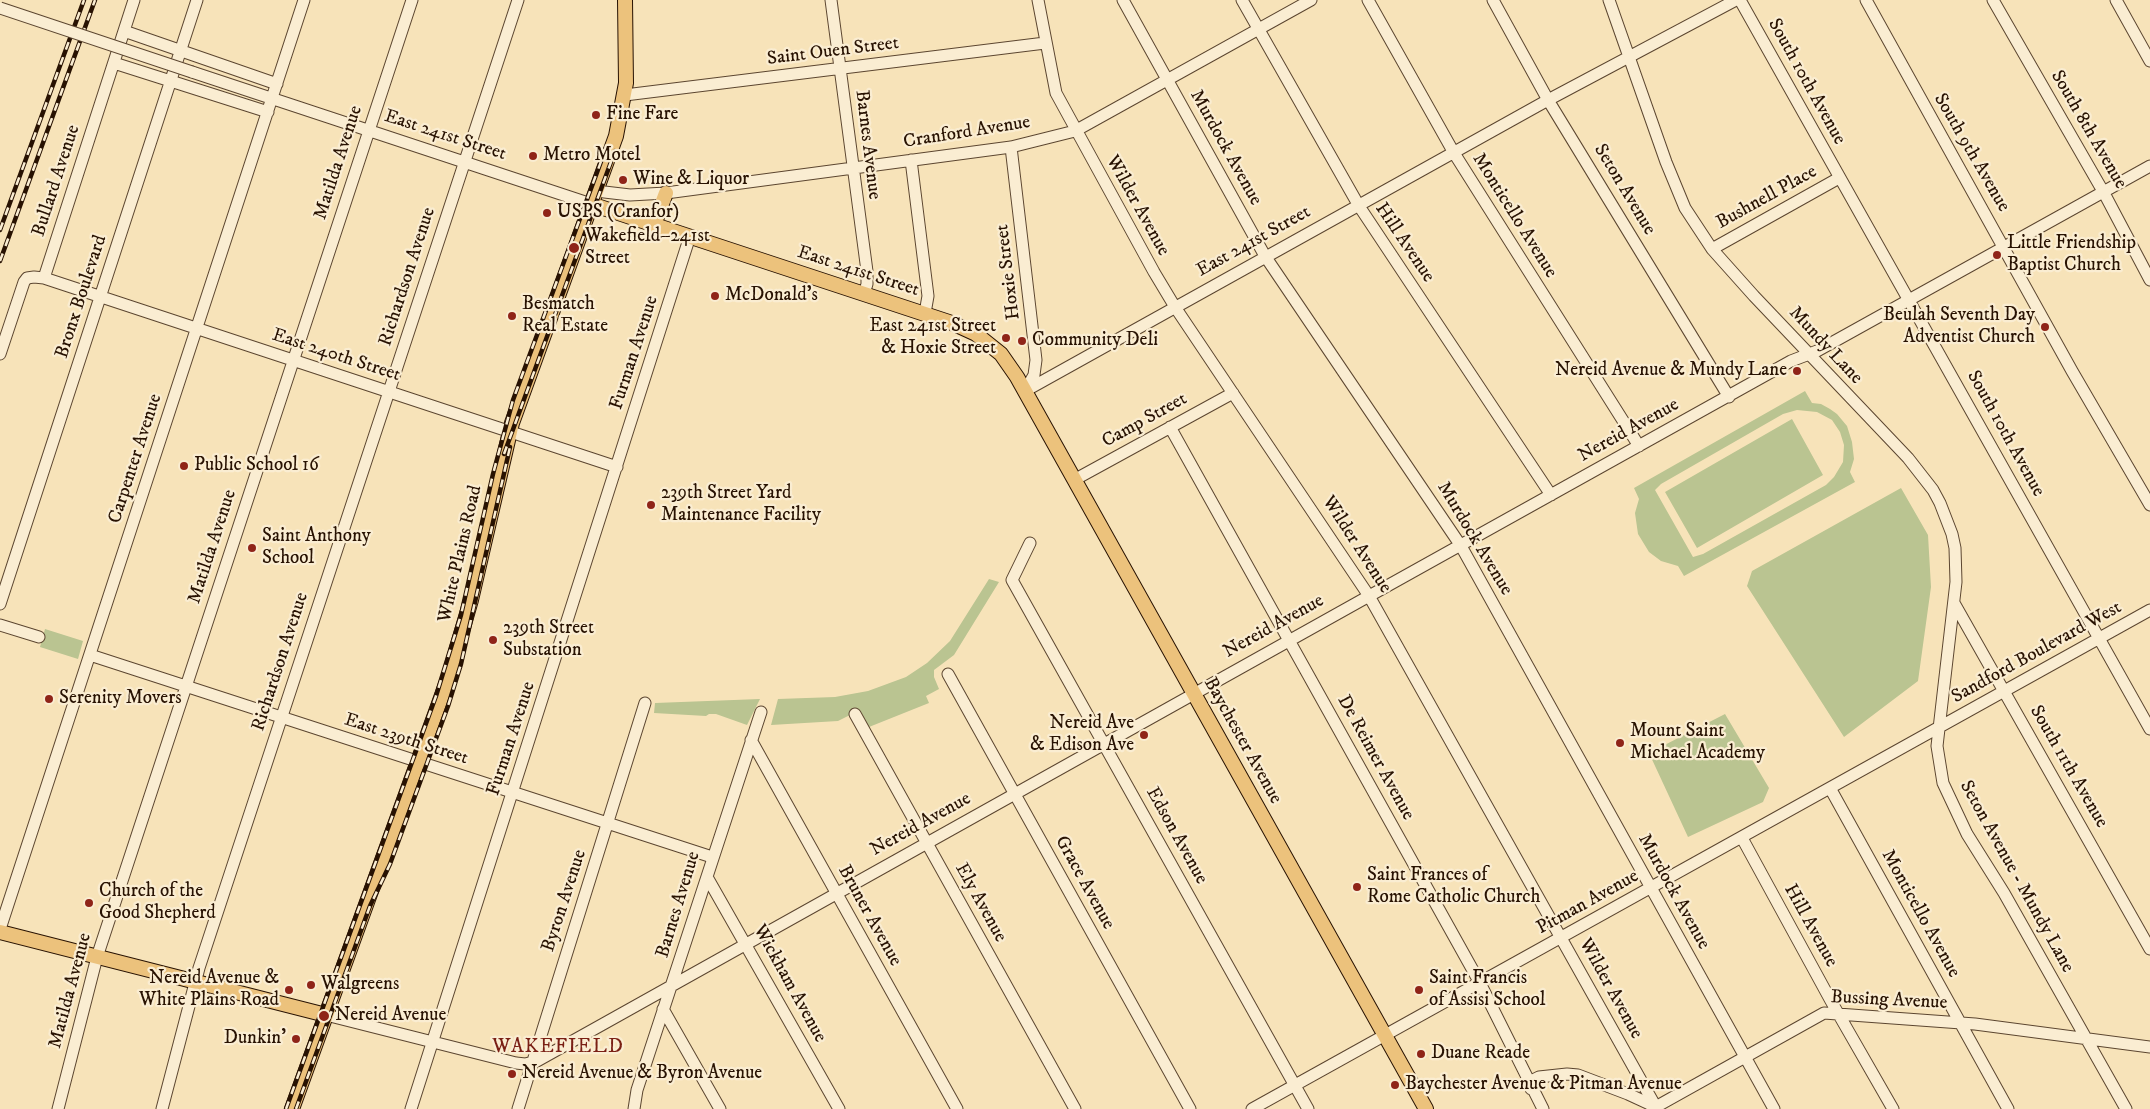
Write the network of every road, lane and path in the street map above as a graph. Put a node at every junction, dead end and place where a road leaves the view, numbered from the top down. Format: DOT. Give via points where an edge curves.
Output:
graph roads {
  1 [pos="134,0"];
  2 [pos="197,0"];
  3 [pos="304,0"];
  4 [pos="412,0"];
  5 [pos="518,0"];
  6 [pos="626,0"];
  7 [pos="831,0"];
  8 [pos="1038,0"];
  9 [pos="1122,0"];
  10 [pos="1242,0"];
  11 [pos="1310,0"];
  12 [pos="1368,0"];
  13 [pos="1492,0"];
  14 [pos="1608,0"];
  15 [pos="1736,0"];
  16 [pos="1740,0"];
  17 [pos="1866,0"];
  18 [pos="1992,0"];
  19 [pos="2116,0"];
  20 [pos="0,8"];
  21 [pos="1259,29"];
  22 [pos="124,31"];
  23 [pos="1046,43"];
  24 [pos="179,50"];
  25 [pos="1629,56"];
  26 [pos="2150,61"];
  27 [pos="114,63"];
  28 [pos="840,69"];
  29 [pos="1167,80"];
  30 [pos="171,81"];
  31 [pos="277,84"];
  32 [pos="625,95"];
  33 [pos="272,98"];
  34 [pos="1548,100"];
  35 [pos="268,112"];
  36 [pos="368,130"];
  37 [pos="1076,131"];
  38 [pos="1011,147"];
  39 [pos="1454,153"];
  40 [pos="911,160"];
  41 [pos="464,162"];
  42 [pos="2150,166"];
  43 [pos="853,167"];
  44 [pos="1839,178"];
  45 [pos="666,193"];
  46 [pos="2104,193"];
  47 [pos="594,197"];
  48 [pos="1359,206"];
  49 [pos="654,225"];
  50 [pos="690,236"];
  51 [pos="2004,247"];
  52 [pos="1712,248"];
  53 [pos="1265,256"];
  54 [pos="44,278"];
  55 [pos="2150,280"];
  56 [pos="864,294"];
  57 [pos="100,297"];
  58 [pos="1910,300"];
  59 [pos="1175,307"];
  60 [pos="925,313"];
  61 [pos="197,329"];
  62 [pos="0,354"];
  63 [pos="1808,354"];
  64 [pos="293,360"];
  65 [pos="1025,390"];
  66 [pos="389,392"];
  67 [pos="1233,393"];
  68 [pos="1729,397"];
  69 [pos="1170,427"];
  70 [pos="509,432"];
  71 [pos="1640,446"];
  72 [pos="617,467"];
  73 [pos="1074,480"];
  74 [pos="1551,496"];
  75 [pos="2150,505"];
  76 [pos="1030,543"];
  77 [pos="1461,546"];
  78 [pos="1369,596"];
  79 [pos="1954,602"];
  80 [pos="0,604"];
  81 [pos="2150,610"];
  82 [pos="0,625"];
  83 [pos="39,637"];
  84 [pos="2099,639"];
  85 [pos="1290,640"];
  86 [pos="90,655"];
  87 [pos="948,674"];
  88 [pos="185,686"];
  89 [pos="2005,691"];
  90 [pos="1194,693"];
  91 [pos="645,703"];
  92 [pos="761,712"];
  93 [pos="855,714"];
  94 [pos="281,718"];
  95 [pos="1940,726"];
  96 [pos="2150,729"];
  97 [pos="751,740"];
  98 [pos="1105,745"];
  99 [pos="418,762"];
  100 [pos="1830,788"];
  101 [pos="513,793"];
  102 [pos="1014,795"];
  103 [pos="608,824"];
  104 [pos="1742,838"];
  105 [pos="926,844"];
  106 [pos="712,857"];
  107 [pos="707,877"];
  108 [pos="1651,888"];
  109 [pos="837,894"];
  110 [pos="0,931"];
  111 [pos="1562,938"];
  112 [pos="747,944"];
  113 [pos="2150,949"];
  114 [pos="97,957"];
  115 [pos="194,981"];
  116 [pos="1480,983"];
  117 [pos="673,986"];
  118 [pos="663,1009"];
  119 [pos="1838,1014"];
  120 [pos="326,1015"];
  121 [pos="1960,1023"];
  122 [pos="1384,1035"];
  123 [pos="2087,1038"];
  124 [pos="432,1042"];
  125 [pos="2150,1047"];
  126 [pos="1745,1057"];
  127 [pos="533,1063"];
  128 [pos="1295,1085"];
  129 [pos="1531,1089"];
  130 [pos="1655,1108"];
  131 [pos="58,1109"];
  132 [pos="162,1109"];
  133 [pos="292,1109"];
  134 [pos="410,1109"];
  135 [pos="518,1109"];
  136 [pos="634,1109"];
  137 [pos="720,1109"];
  138 [pos="839,1109"];
  139 [pos="957,1109"];
  140 [pos="1074,1109"];
  141 [pos="1190,1109"];
  142 [pos="1252,1109"];
  143 [pos="1308,1109"];
  144 [pos="1426,1109"];
  145 [pos="1542,1109"];
  146 [pos="1774,1109"];
  147 [pos="1892,1109"];
  148 [pos="2008,1109"];
  149 [pos="2126,1109"];
  1 -- 22 [label="street, Bullard Avenue"];
  2 -- 24 [label="street, Bronx Boulevard"];
  3 -- 31 [label="street, Carpenter Avenue"];
  4 -- 36 [label="street, Matilda Avenue"];
  5 -- 41 [label="street, Richardson Avenue"];
  6 -- 32 [label="main road, White Plains Road"];
  7 -- 28 [label="street, Barnes Avenue"];
  8 -- 23 [label="street, Wilder Avenue"];
  9 -- 29 [label="street, Murdock Avenue"];
  10 -- 21 [label="street, Hill Avenue"];
  11 -- 21 [label="street, Cranford Avenue"];
  12 -- 39 [label="street, Monticello Avenue"];
  13 -- 34 [label="street, Seton Avenue"];
  14 -- 25 [label="street, Mundy Lane"];
  15 -- 25 [label="street, East 241st Street"];
  16 -- 44 [label="street, South 10th Avenue"];
  17 -- 51 [label="street, South 9th Avenue"];
  18 -- 46 [label="street, South 8th Avenue"];
  19 -- 26 [label="street"];
  20 -- 33 [label="street, East 241st Street, bridge"];
  21 -- 29 [label="street, Cranford Avenue"];
  21 -- 48 [label="street, Hill Avenue"];
  22 -- 24 [label="street"];
  22 -- 27 [label="street, Bullard Avenue"];
  23 -- 28 [label="street, Saint Ouen Street"];
  23 -- 37 [label="street, Wilder Avenue" via="1056,94"];
  24 -- 30 [label="street, Bronx Boulevard"];
  24 -- 31 [label="street"];
  25 -- 34 [label="street, East 241st Street"];
  25 -- 52 [label="street, Mundy Lane" via="1677,191"];
  27 -- 30 [label="street"];
  27 -- 54 [label="street, Bullard Avenue"];
  28 -- 32 [label="street, Saint Ouen Street"];
  28 -- 43 [label="street, Barnes Avenue"];
  29 -- 37 [label="street, Cranford Avenue"];
  29 -- 53 [label="street, Murdock Avenue"];
  30 -- 35 [label="street"];
  30 -- 57 [label="street, Bronx Boulevard"];
  31 -- 33 [label="street, Carpenter Avenue"];
  32 -- 47 [label="main road, White Plains Road" via="616,136"];
  33 -- 35 [label="street, Carpenter Avenue"];
  33 -- 36 [label="street, East 241st Street"];
  34 -- 39 [label="street, East 241st Street"];
  34 -- 68 [label="street, Seton Avenue"];
  35 -- 61 [label="street, Carpenter Avenue"];
  36 -- 41 [label="street, East 241st Street"];
  36 -- 64 [label="street, Matilda Avenue"];
  37 -- 38 [label="street, Cranford Avenue"];
  37 -- 59 [label="street, Wilder Avenue"];
  38 -- 40 [label="street, Cranford Avenue"];
  38 -- 65 [label="street, Hoxie Street" via="1036,360 1034,375"];
  39 -- 48 [label="street, East 241st Street"];
  39 -- 71 [label="street, Monticello Avenue"];
  40 -- 43 [label="street, Cranford Avenue"];
  40 -- 60 [label="street" via="928,296"];
  41 -- 47 [label="street, East 241st Street"];
  41 -- 66 [label="street, Richardson Avenue"];
  42 -- 46 [label="street, Nereid Avenue"];
  43 -- 45 [label="street, Cranford Avenue"];
  43 -- 56 [label="street, Barnes Avenue" via="867,274"];
  44 -- 52 [label="street, Bushnell Place"];
  44 -- 58 [label="street, South 10th Avenue"];
  45 -- 47 [label="street, Cranford Avenue"];
  45 -- 49 [label="main road"];
  46 -- 51 [label="street, Nereid Avenue"];
  46 -- 55 [label="street, South 8th Avenue"];
  47 -- 49 [label="main road, East 241st Street"];
  47 -- 70 [label="main road, White Plains Road"];
  48 -- 53 [label="street, East 241st Street"];
  48 -- 74 [label="street, Hill Avenue"];
  49 -- 50 [label="main road, East 241st Street"];
  50 -- 56 [label="main road, East 241st Street"];
  50 -- 72 [label="street, Furman Avenue"];
  51 -- 58 [label="street, Nereid Avenue"];
  51 -- 75 [label="street, South 9th Avenue"];
  52 -- 63 [label="street, Mundy Lane"];
  53 -- 59 [label="street, East 241st Street"];
  53 -- 77 [label="street, Murdock Avenue"];
  54 -- 57 [label="street, East 240th Street"];
  54 -- 62 [label="street" via="27,278 24,282"];
  56 -- 60 [label="main road, East 241st Street"];
  57 -- 61 [label="street, East 240th Street"];
  57 -- 80 [label="street, Bronx Boulevard"];
  58 -- 63 [label="street, Nereid Avenue"];
  58 -- 84 [label="street, South 10th Avenue"];
  59 -- 65 [label="street, East 241st Street"];
  59 -- 67 [label="street, Wilder Avenue"];
  60 -- 65 [label="main road, East 241st Street" via="983,338 1006,361"];
  61 -- 64 [label="street, East 240th Street"];
  61 -- 86 [label="street, Carpenter Avenue"];
  63 -- 68 [label="street, Nereid Avenue"];
  63 -- 79 [label="street, Mundy Lane" via="1908,458 1932,490 1955,548"];
  64 -- 66 [label="street, East 240th Street"];
  64 -- 88 [label="street, Matilda Avenue"];
  65 -- 73 [label="main road, Baychester Avenue"];
  66 -- 70 [label="street, East 240th Street"];
  66 -- 94 [label="street, Richardson Avenue"];
  67 -- 69 [label="street, Camp Street"];
  67 -- 78 [label="street, Wilder Avenue"];
  68 -- 71 [label="street, Nereid Avenue"];
  69 -- 73 [label="street, Camp Street"];
  69 -- 85 [label="street, De Reimer Avenue"];
  70 -- 72 [label="street, East 240th Street"];
  70 -- 99 [label="main road, White Plains Road" via="466,616"];
  71 -- 74 [label="street, Nereid Avenue"];
  72 -- 101 [label="street, Furman Avenue"];
  73 -- 90 [label="main road, Baychester Avenue"];
  74 -- 77 [label="street, Nereid Avenue"];
  76 -- 98 [label="street, Edson Avenue" via="1012,580"];
  77 -- 78 [label="street, Nereid Avenue"];
  77 -- 108 [label="street, Murdock Avenue"];
  78 -- 85 [label="street, Nereid Avenue"];
  78 -- 111 [label="street, Wilder Avenue"];
  79 -- 89 [label="street, South 11th Avenue"];
  79 -- 95 [label="street, Mundy Lane"];
  81 -- 84 [label="street, Sandford Boulevard West"];
  82 -- 83 [label="street"];
  84 -- 89 [label="street, Sandford Boulevard West"];
  84 -- 96 [label="street, South 10th Avenue"];
  85 -- 90 [label="street, Nereid Avenue"];
  85 -- 116 [label="street, De Reimer Avenue"];
  86 -- 88 [label="street, East 239th Street"];
  86 -- 110 [label="street, Carpenter Avenue"];
  87 -- 102 [label="street, Grace Avenue"];
  88 -- 94 [label="street, East 239th Street"];
  88 -- 114 [label="street, Matilda Avenue"];
  89 -- 95 [label="street, Sandford Boulevard West"];
  89 -- 113 [label="street, South 11th Avenue"];
  90 -- 98 [label="street, Nereid Avenue"];
  90 -- 122 [label="main road, Baychester Avenue"];
  91 -- 103 [label="street, Byron Avenue"];
  92 -- 97 [label="street, Barnes Avenue"];
  93 -- 105 [label="street, Ely Avenue"];
  94 -- 99 [label="street, East 239th Street"];
  94 -- 115 [label="street, Richardson Avenue"];
  95 -- 100 [label="street, Pitman Avenue"];
  95 -- 123 [label="street, Seton Avenue - Mundy Lane" via="1938,757 1950,801"];
  97 -- 106 [label="street, Barnes Avenue"];
  97 -- 109 [label="street, Bruner Avenue"];
  98 -- 102 [label="street, Nereid Avenue"];
  98 -- 128 [label="street, Edson Avenue"];
  99 -- 101 [label="street, East 239th Street"];
  99 -- 120 [label="main road, White Plains Road"];
  100 -- 104 [label="street, Pitman Avenue"];
  100 -- 121 [label="street, Monticello Avenue"];
  101 -- 103 [label="street, East 239th Street"];
  101 -- 124 [label="street, Furman Avenue"];
  102 -- 105 [label="street, Nereid Avenue"];
  102 -- 141 [label="street, Grace Avenue"];
  103 -- 106 [label="street, East 239th Street"];
  103 -- 127 [label="street, Byron Avenue"];
  104 -- 108 [label="street, Pitman Avenue"];
  104 -- 119 [label="street, Hill Avenue"];
  105 -- 109 [label="street, Nereid Avenue"];
  105 -- 140 [label="street, Ely Avenue"];
  106 -- 107 [label="street, Barnes Avenue"];
  107 -- 112 [label="street, Wickham Avenue"];
  107 -- 117 [label="street, Barnes Avenue"];
  108 -- 111 [label="street, Pitman Avenue"];
  108 -- 126 [label="street, Murdock Avenue"];
  109 -- 112 [label="street, Nereid Avenue"];
  109 -- 139 [label="street, Bruner Avenue"];
  110 -- 114 [label="main road"];
  111 -- 116 [label="street, Pitman Avenue"];
  111 -- 130 [label="street, Wilder Avenue"];
  112 -- 117 [label="street, Nereid Avenue"];
  112 -- 138 [label="street, Wickham Avenue"];
  114 -- 115 [label="main road"];
  114 -- 131 [label="street, Matilda Avenue"];
  115 -- 120 [label="main road"];
  115 -- 132 [label="street, Richardson Avenue"];
  116 -- 122 [label="street, Pitman Avenue"];
  116 -- 129 [label="street, De Reimer Avenue"];
  117 -- 118 [label="street, Barnes Avenue"];
  117 -- 127 [label="street, Nereid Avenue"];
  118 -- 136 [label="street, Barnes Avenue"];
  118 -- 137 [label="street"];
  119 -- 121 [label="street, Bussing Avenue"];
  119 -- 126 [label="street, Bussing Avenue" via="1824,1013"];
  119 -- 147 [label="street, Hill Avenue"];
  120 -- 124 [label="street"];
  120 -- 133 [label="main road, White Plains Road"];
  121 -- 123 [label="street, Bussing Avenue"];
  121 -- 148 [label="street, Monticello Avenue"];
  122 -- 128 [label="street, Pitman Avenue"];
  122 -- 144 [label="main road, Baychester Avenue"];
  123 -- 125 [label="street, Bussing Avenue"];
  123 -- 149 [label="street"];
  124 -- 127 [label="street" via="521,1064"];
  124 -- 134 [label="street, Furman Avenue"];
  126 -- 130 [label="street, Bussing Avenue"];
  126 -- 146 [label="street, Murdock Avenue"];
  127 -- 135 [label="street, Byron Avenue"];
  128 -- 142 [label="street, Pitman Avenue"];
  128 -- 143 [label="street, Edson Avenue"];
  129 -- 130 [label="street" via="1533,1080 1539,1077 1578,1075"];
  129 -- 145 [label="street, De Reimer Avenue"];
}
